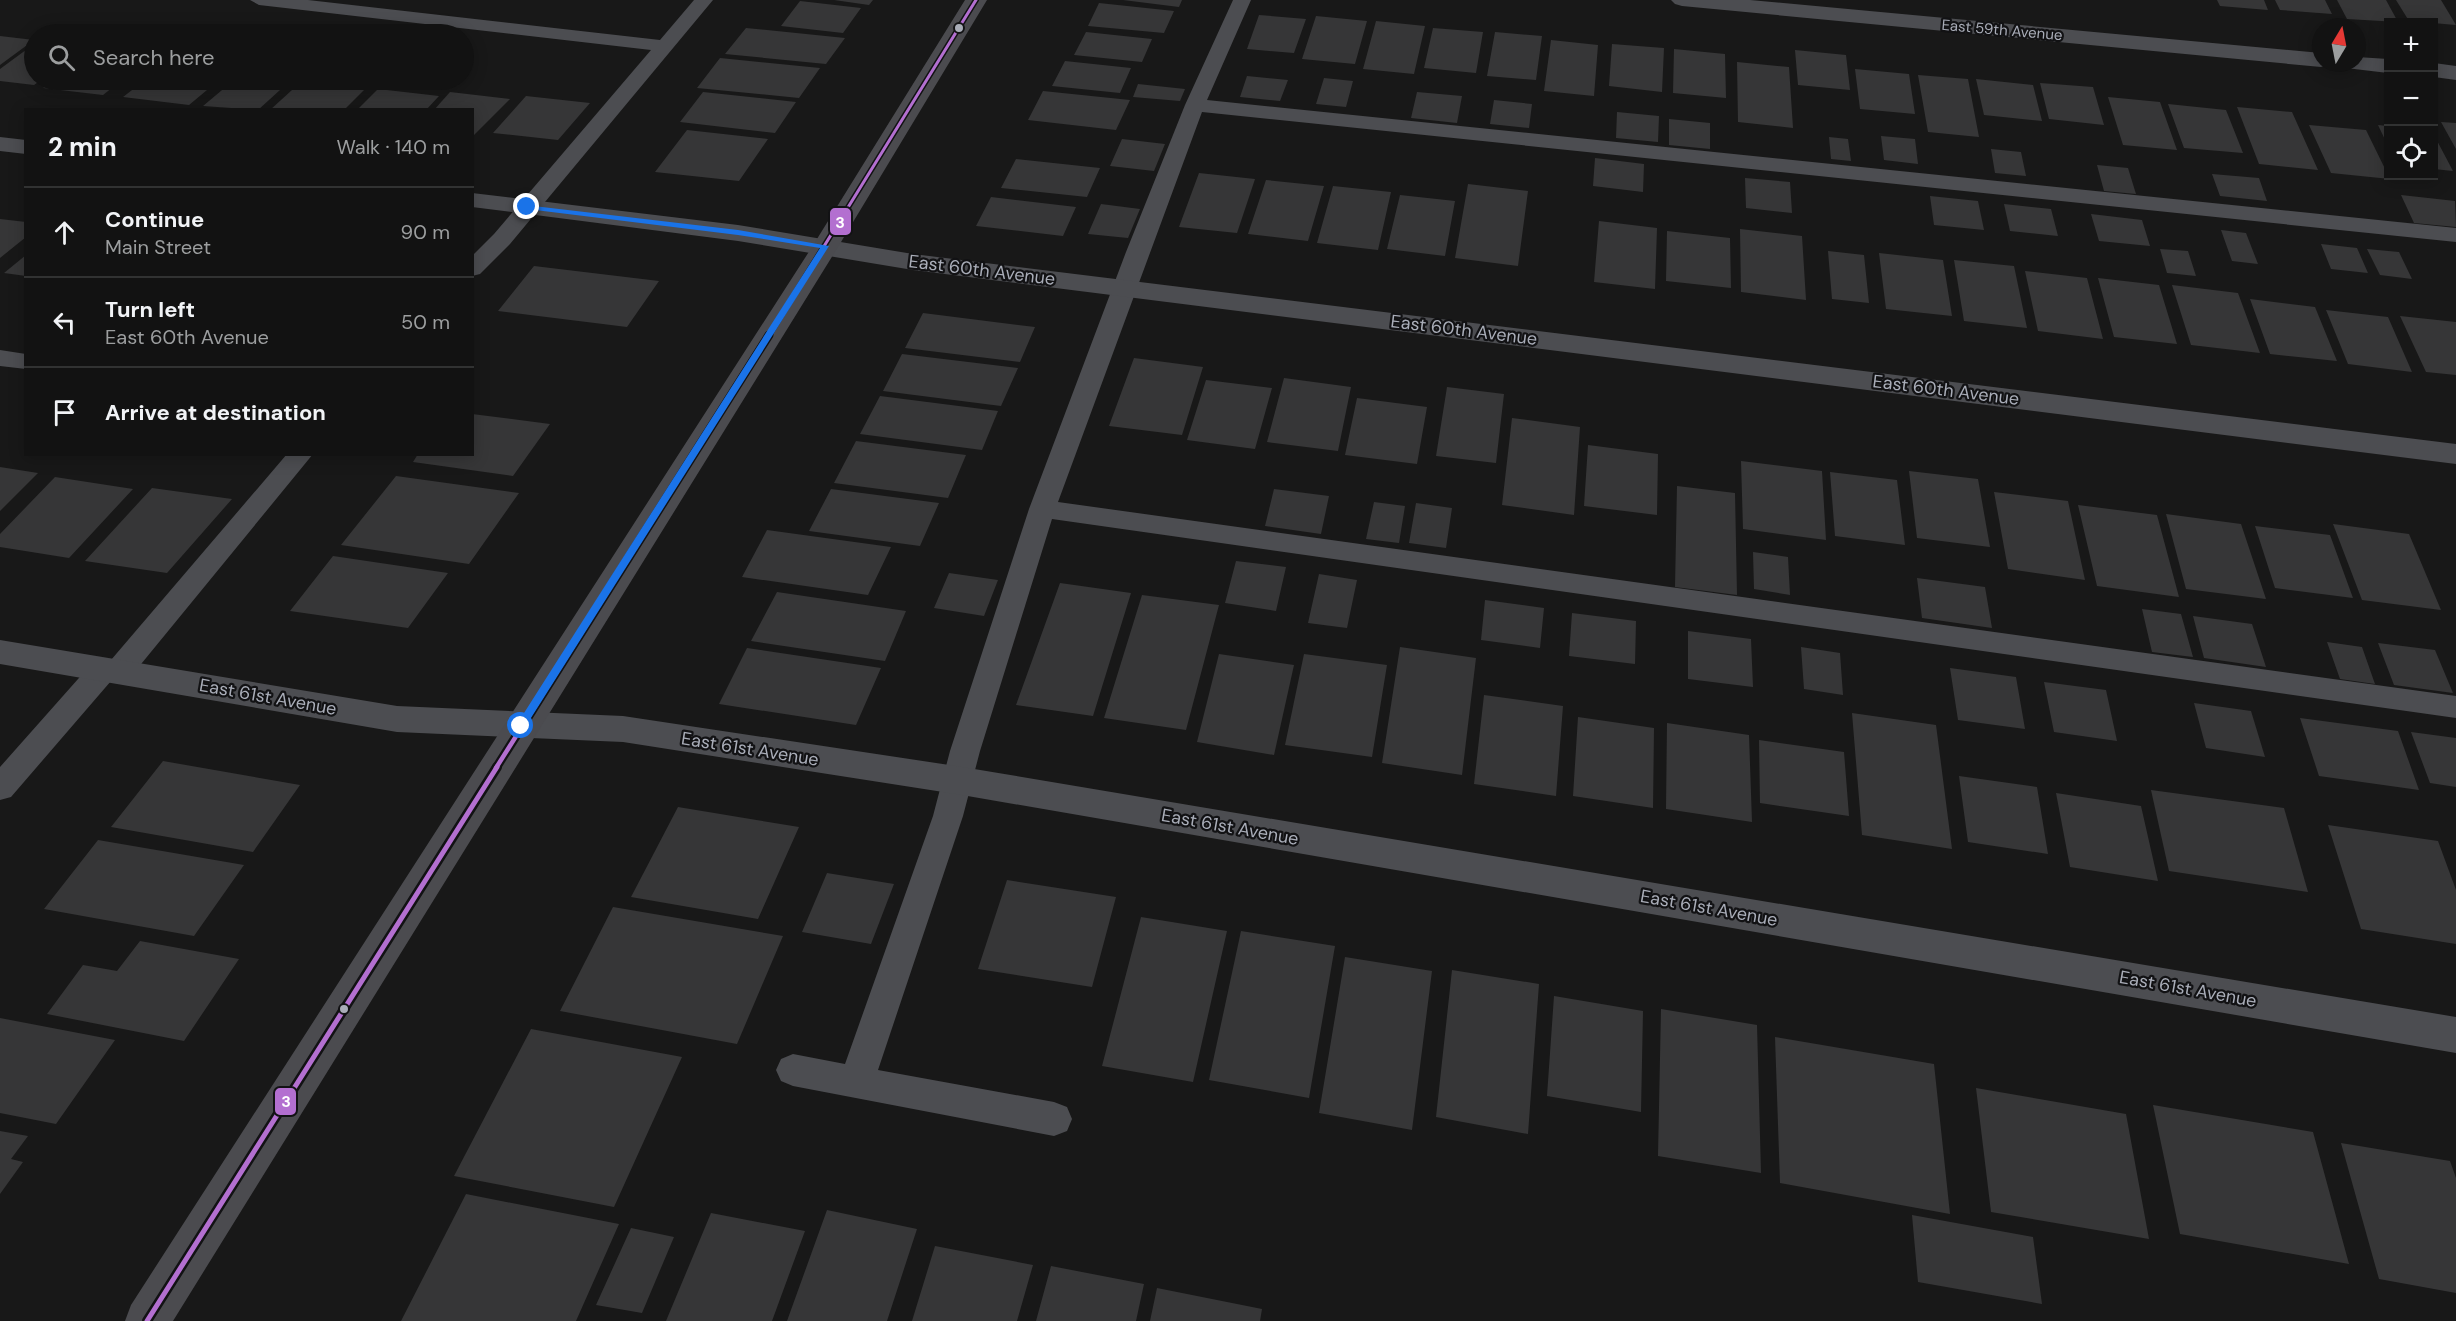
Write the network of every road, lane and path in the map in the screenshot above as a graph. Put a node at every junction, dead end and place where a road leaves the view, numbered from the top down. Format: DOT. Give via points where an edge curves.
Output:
graph roads {
  1 [pos="259,0"];
  2 [pos="704,0"];
  3 [pos="976,0"];
  4 [pos="1242,0"];
  5 [pos="1682,0"];
  6 [pos="470,24"];
  7 [pos="474,24"];
  8 [pos="664,46"];
  9 [pos="2312,59"];
  10 [pos="2366,64"];
  11 [pos="2384,66"];
  12 [pos="2438,71"];
  13 [pos="2456,73"];
  14 [pos="1195,105"];
  15 [pos="0,144"];
  16 [pos="24,147"];
  17 [pos="474,200"];
  18 [pos="527,207"];
  19 [pos="2456,235"];
  20 [pos="825,246"];
  21 [pos="474,267"];
  22 [pos="1124,288"];
  23 [pos="0,358"];
  24 [pos="24,362"];
  25 [pos="2456,454"];
  26 [pos="299,456"];
  27 [pos="1042,509"];
  28 [pos="0,652"];
  29 [pos="111,671"];
  30 [pos="2456,707"];
  31 [pos="521,726"];
  32 [pos="956,780"];
  33 [pos="0,788"];
  34 [pos="2456,1035"];
  35 [pos="793,1070"];
  36 [pos="856,1082"];
  37 [pos="1054,1119"];
  38 [pos="147,1321"];
  1 -- 6 [label="lane"];
  2 -- 8 [label="lane"];
  3 -- 20 [label="main road"];
  4 -- 14 [label="lane"];
  5 -- 9 [label="street, East 59th Avenue"];
  7 -- 8 [label="lane"];
  8 -- 18 [label="lane"];
  10 -- 11 [label="street"];
  12 -- 13 [label="street"];
  14 -- 19 [label="lane"];
  14 -- 22 [label="lane"];
  15 -- 16 [label="street"];
  17 -- 18 [label="street, East 60th Avenue"];
  18 -- 20 [label="street, East 60th Avenue"];
  18 -- 21 [label="lane"];
  20 -- 22 [label="street, East 60th Avenue" via="913,262"];
  20 -- 31 [label="main road"];
  22 -- 25 [label="street, East 60th Avenue"];
  22 -- 27 [label="lane"];
  23 -- 24 [label="lane"];
  26 -- 29 [label="lane"];
  27 -- 30 [label="lane"];
  27 -- 32 [label="lane"];
  28 -- 29 [label="street, East 61st Avenue"];
  29 -- 31 [label="street, East 61st Avenue" via="397,720"];
  29 -- 33 [label="lane"];
  31 -- 32 [label="street, East 61st Avenue" via="623,729"];
  31 -- 38 [label="main road"];
  32 -- 34 [label="street, East 61st Avenue"];
  32 -- 36 [label="lane" via="948,816"];
  35 -- 36 [label="lane"];
  36 -- 37 [label="lane"];
}
